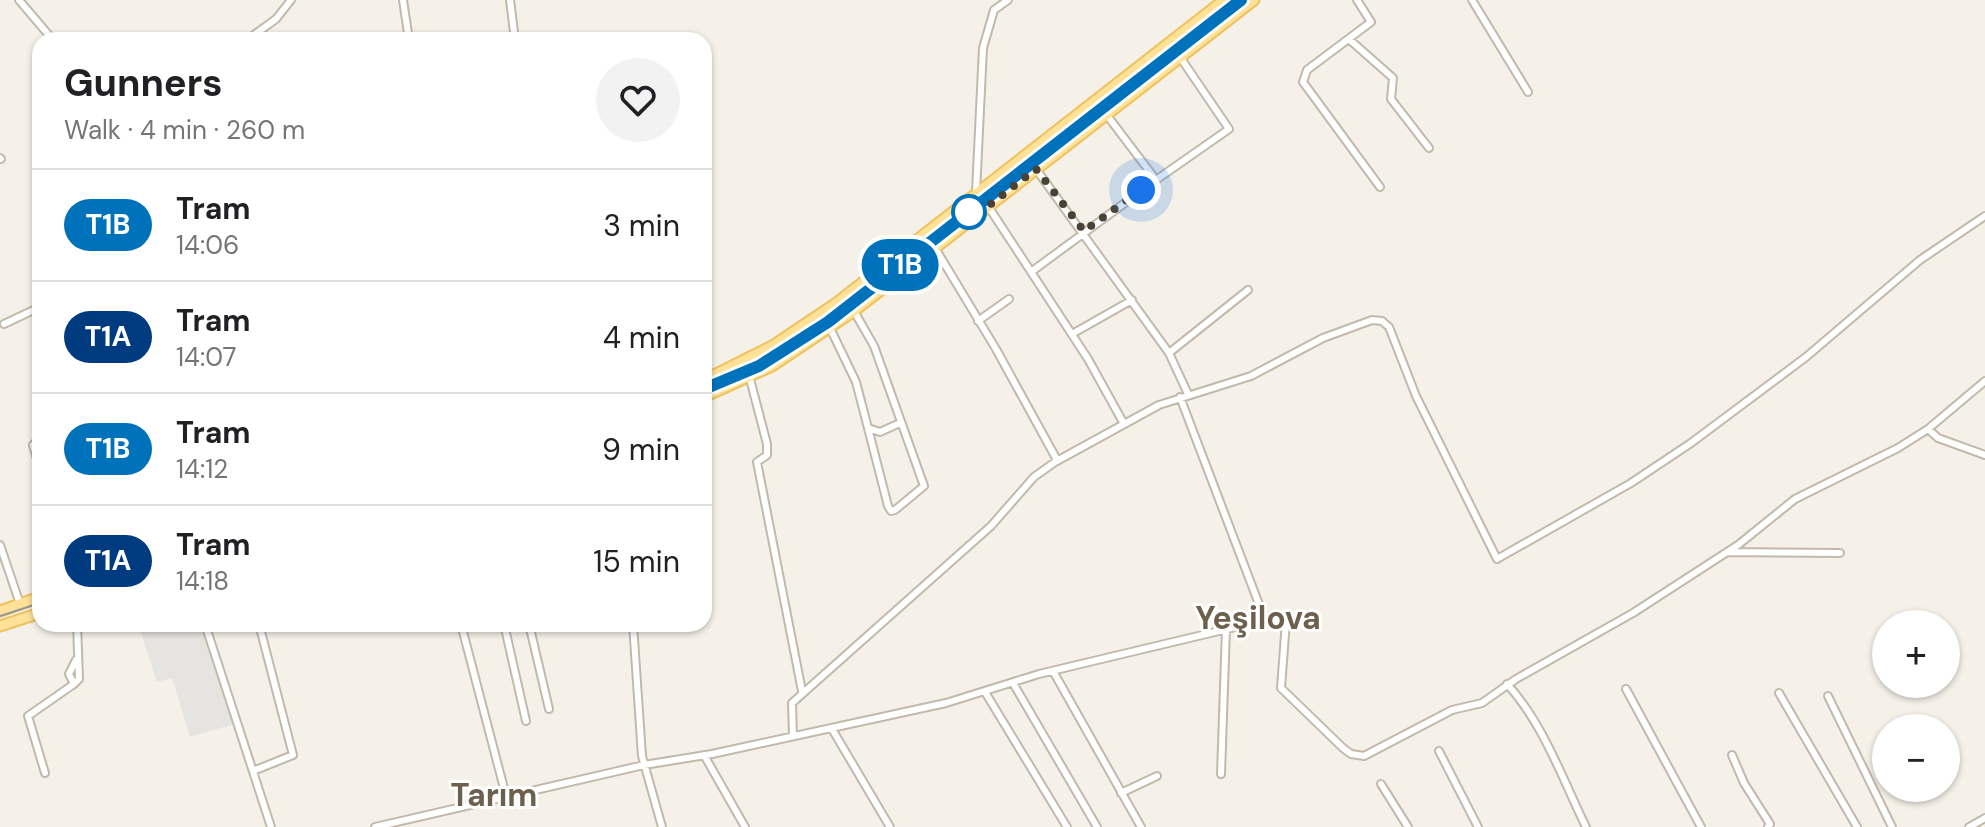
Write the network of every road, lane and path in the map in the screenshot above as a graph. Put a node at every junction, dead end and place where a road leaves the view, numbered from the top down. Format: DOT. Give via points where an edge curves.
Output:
graph roads {
  1 [pos="19,0"];
  2 [pos="291,0"];
  3 [pos="403,0"];
  4 [pos="510,0"];
  5 [pos="1007,0"];
  6 [pos="1224,0"];
  7 [pos="1254,0"];
  8 [pos="1357,0"];
  9 [pos="1472,0"];
  10 [pos="1213,4"];
  11 [pos="46,32"];
  12 [pos="258,32"];
  13 [pos="408,32"];
  14 [pos="514,32"];
  15 [pos="1350,40"];
  16 [pos="1180,57"];
  17 [pos="1528,92"];
  18 [pos="1106,114"];
  19 [pos="1429,148"];
  20 [pos="1036,169"];
  21 [pos="1156,180"];
  22 [pos="1380,187"];
  23 [pos="976,192"];
  24 [pos="988,206"];
  25 [pos="1985,216"];
  26 [pos="1084,231"];
  27 [pos="935,248"];
  28 [pos="1031,272"];
  29 [pos="1248,290"];
  30 [pos="1009,299"];
  31 [pos="1132,300"];
  32 [pos="32,311"];
  33 [pos="854,311"];
  34 [pos="978,321"];
  35 [pos="4,324"];
  36 [pos="830,328"];
  37 [pos="1072,334"];
  38 [pos="1169,353"];
  39 [pos="712,376"];
  40 [pos="750,379"];
  41 [pos="1985,381"];
  42 [pos="712,394"];
  43 [pos="1184,395"];
  44 [pos="900,423"];
  45 [pos="1124,424"];
  46 [pos="868,428"];
  47 [pos="1928,429"];
  48 [pos="1985,455"];
  49 [pos="1057,460"];
  50 [pos="0,545"];
  51 [pos="1727,552"];
  52 [pos="1840,553"];
  53 [pos="32,600"];
  54 [pos="20,604"];
  55 [pos="0,611"];
  56 [pos="32,616"];
  57 [pos="1265,620"];
  58 [pos="0,626"];
  59 [pos="1226,629"];
  60 [pos="77,632"];
  61 [pos="208,632"];
  62 [pos="261,632"];
  63 [pos="463,632"];
  64 [pos="506,632"];
  65 [pos="531,632"];
  66 [pos="634,632"];
  67 [pos="1053,671"];
  68 [pos="1013,683"];
  69 [pos="1507,684"];
  70 [pos="1626,689"];
  71 [pos="802,691"];
  72 [pos="985,692"];
  73 [pos="1779,693"];
  74 [pos="1828,696"];
  75 [pos="549,709"];
  76 [pos="526,721"];
  77 [pos="832,729"];
  78 [pos="793,736"];
  79 [pos="1439,751"];
  80 [pos="704,755"];
  81 [pos="1732,755"];
  82 [pos="644,765"];
  83 [pos="253,771"];
  84 [pos="45,773"];
  85 [pos="1221,774"];
  86 [pos="1157,776"];
  87 [pos="1381,784"];
  88 [pos="1121,793"];
  89 [pos="506,796"];
  90 [pos="1985,818"];
  91 [pos="271,827"];
  92 [pos="375,827"];
  93 [pos="662,827"];
  94 [pos="745,827"];
  95 [pos="890,827"];
  96 [pos="1067,827"];
  97 [pos="1097,827"];
  98 [pos="1141,827"];
  99 [pos="1408,827"];
  100 [pos="1478,827"];
  101 [pos="1586,827"];
  102 [pos="1701,827"];
  103 [pos="1768,827"];
  104 [pos="1857,827"];
  105 [pos="1892,827"];
  106 [pos="1969,827"];
  1 -- 11 [label="street"];
  2 -- 12 [label="street"];
  3 -- 13 [label="street"];
  4 -- 14 [label="street"];
  5 -- 23 [label="street" via="994,10 983,48"];
  6 -- 10 [label="main road"];
  7 -- 16 [label="main road"];
  8 -- 15 [label="street" via="1371,22"];
  9 -- 17 [label="street"];
  10 -- 23 [label="main road"];
  15 -- 19 [label="street" via="1393,78 1391,99"];
  15 -- 22 [label="street" via="1307,70 1303,82"];
  16 -- 18 [label="main road"];
  16 -- 21 [label="street" via="1229,129"];
  18 -- 20 [label="main road"];
  18 -- 21 [label="street"];
  20 -- 24 [label="main road"];
  20 -- 26 [label="street"];
  21 -- 26 [label="street"];
  23 -- 39 [label="main road" via="803,327"];
  24 -- 27 [label="main road"];
  24 -- 28 [label="street"];
  25 -- 43 [label="street" via="1920,260 1806,357 1691,443 1497,559 1382,321 1323,338 1251,376"];
  26 -- 28 [label="street"];
  26 -- 31 [label="street"];
  27 -- 33 [label="main road"];
  27 -- 34 [label="street"];
  28 -- 37 [label="street"];
  29 -- 38 [label="street"];
  30 -- 34 [label="street"];
  31 -- 37 [label="street"];
  31 -- 38 [label="street"];
  32 -- 35 [label="street"];
  33 -- 36 [label="main road"];
  33 -- 44 [label="street" via="874,346"];
  34 -- 49 [label="street"];
  36 -- 40 [label="main road"];
  36 -- 46 [label="street" via="856,382"];
  37 -- 45 [label="street"];
  38 -- 43 [label="street"];
  40 -- 42 [label="main road"];
  40 -- 71 [label="street" via="767,444 767,455 757,462"];
  41 -- 47 [label="street"];
  43 -- 45 [label="street"];
  43 -- 57 [label="street"];
  44 -- 46 [label="street" via="880,432"];
  44 -- 46 [label="street" via="924,486 891,511"];
  45 -- 49 [label="street"];
  47 -- 48 [label="street" via="1938,438"];
  47 -- 51 [label="street" via="1795,499"];
  49 -- 71 [label="street" via="847,657"];
  50 -- 54 [label="street"];
  51 -- 52 [label="street"];
  51 -- 69 [label="street"];
  53 -- 54 [label="main road"];
  54 -- 55 [label="main road"];
  56 -- 58 [label="main road"];
  57 -- 59 [label="street"];
  57 -- 69 [label="street" via="1286,621 1281,688 1358,757 1452,710 1473,707"];
  59 -- 67 [label="street"];
  59 -- 85 [label="street"];
  60 -- 84 [label="street" via="76,660 69,674 74,684 28,716"];
  61 -- 83 [label="street"];
  62 -- 83 [label="street" via="293,755"];
  63 -- 89 [label="street"];
  64 -- 76 [label="street"];
  65 -- 75 [label="street"];
  66 -- 82 [label="street"];
  67 -- 68 [label="street"];
  67 -- 88 [label="street"];
  68 -- 72 [label="street"];
  68 -- 97 [label="street"];
  69 -- 101 [label="street" via="1523,704"];
  70 -- 102 [label="street"];
  71 -- 78 [label="street" via="792,703"];
  72 -- 77 [label="street"];
  72 -- 96 [label="street"];
  73 -- 104 [label="street"];
  74 -- 105 [label="street"];
  77 -- 78 [label="street"];
  77 -- 95 [label="street"];
  78 -- 80 [label="street"];
  79 -- 100 [label="street"];
  80 -- 82 [label="street"];
  80 -- 94 [label="street"];
  81 -- 103 [label="street"];
  82 -- 89 [label="street"];
  82 -- 93 [label="street"];
  83 -- 91 [label="street"];
  86 -- 88 [label="street"];
  87 -- 99 [label="street"];
  88 -- 98 [label="street"];
  89 -- 92 [label="street"];
  90 -- 106 [label="street"];
}
